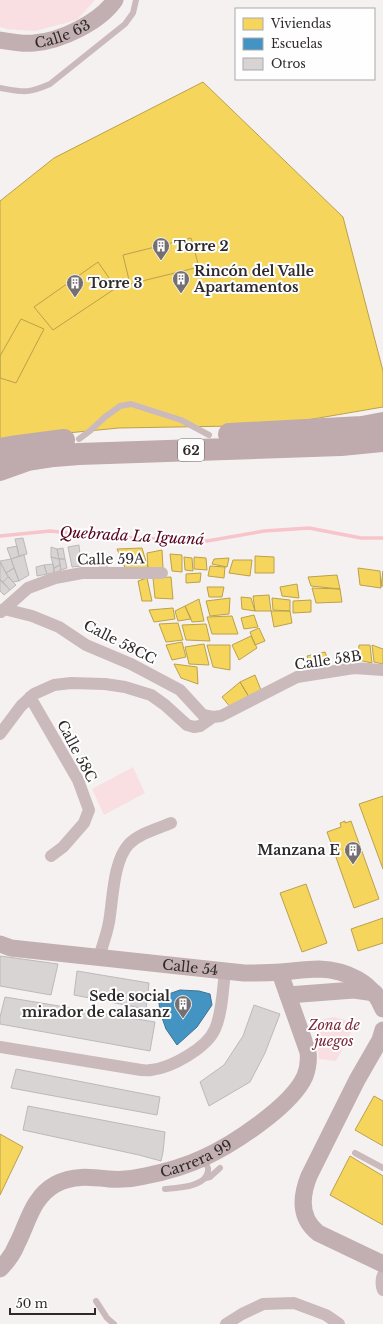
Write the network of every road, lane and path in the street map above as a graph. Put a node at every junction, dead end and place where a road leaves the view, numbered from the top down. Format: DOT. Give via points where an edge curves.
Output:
graph roads {
  1 [pos="115,0"];
  2 [pos="136,0"];
  3 [pos="0,40"];
  4 [pos="0,88"];
  5 [pos="383,423"];
  6 [pos="208,435"];
  7 [pos="79,439"];
  8 [pos="383,441"];
  9 [pos="0,449"];
  10 [pos="0,470"];
  11 [pos="162,573"];
  12 [pos="2,611"];
  13 [pos="383,670"];
  14 [pos="30,697"];
  15 [pos="213,717"];
  16 [pos="0,734"];
  17 [pos="171,824"];
  18 [pos="51,856"];
  19 [pos="0,944"];
  20 [pos="99,958"];
  21 [pos="225,971"];
  22 [pos="280,972"];
  23 [pos="375,993"];
  24 [pos="288,995"];
  25 [pos="383,1009"];
  26 [pos="382,1037"];
  27 [pos="0,1047"];
  28 [pos="355,1152"];
  29 [pos="203,1158"];
  30 [pos="220,1168"];
  31 [pos="383,1168"];
  32 [pos="206,1178"];
  33 [pos="165,1189"];
  34 [pos="383,1264"];
  35 [pos="0,1269"];
  36 [pos="383,1275"];
  37 [pos="383,1290"];
  38 [pos="96,1301"];
  39 [pos="114,1324"];
  40 [pos="226,1324"];
  41 [pos="339,1324"];
  1 -- 3 [label="street, Calle 63" via="106,11 91,22 69,33 36,43"];
  2 -- 4 [label="lane" via="133,13 125,24 50,84 22,92"];
  5 -- 6 [label="highway, 62"];
  6 -- 7 [label="highway, 62"];
  6 -- 7 [label="lane" via="181,420 131,404 120,406"];
  7 -- 9 [label="highway, 62"];
  8 -- 10 [label="highway, 62" via="341,445 79,454 28,460"];
  11 -- 12 [label="street, Calle 59A" via="82,573 55,578 28,588"];
  12 -- 15 [label="street, Calle 58CC" via="32,616 59,627 86,644 132,664 180,690 203,715"];
  13 -- 15 [label="street, Calle 58B" via="354,668 297,676 220,716"];
  14 -- 15 [label="street" via="54,685 105,684 151,695 194,728"];
  14 -- 16 [label="street"];
  14 -- 18 [label="street, Calle 58C" via="78,780 89,810 84,823"];
  17 -- 20 [label="street" via="139,836 125,850 118,867 109,922"];
  19 -- 20 [label="street, Calle 54" via="11,948"];
  20 -- 21 [label="street, Calle 54"];
  21 -- 22 [label="street, Calle 54"];
  21 -- 27 [label="street" via="219,1020 215,1031 193,1052 164,1067 150,1070 135,1069"];
  22 -- 23 [label="street, Calle 54" via="319,969 339,972 360,980"];
  22 -- 24 [label="street, Carrera 99"];
  23 -- 24 [label="street" via="354,990"];
  23 -- 25 [label="street, Calle 54"];
  24 -- 29 [label="street, Carrera 99" via="308,1052 305,1077 289,1098 270,1115"];
  26 -- 34 [label="street" via="357,1080 309,1176 302,1202 308,1223 318,1233"];
  28 -- 31 [label="lane"];
  29 -- 32 [label="lane" via="208,1169"];
  29 -- 35 [label="street, Carrera 99" via="176,1169 144,1176 120,1179 76,1177 54,1185 33,1207 11,1256"];
  30 -- 32 [label="lane"];
  32 -- 33 [label="lane" via="187,1187"];
  36 -- 37 [label="street"];
  38 -- 39 [label="lane"];
  40 -- 41 [label="street" via="263,1304 294,1302 326,1314"];
}
